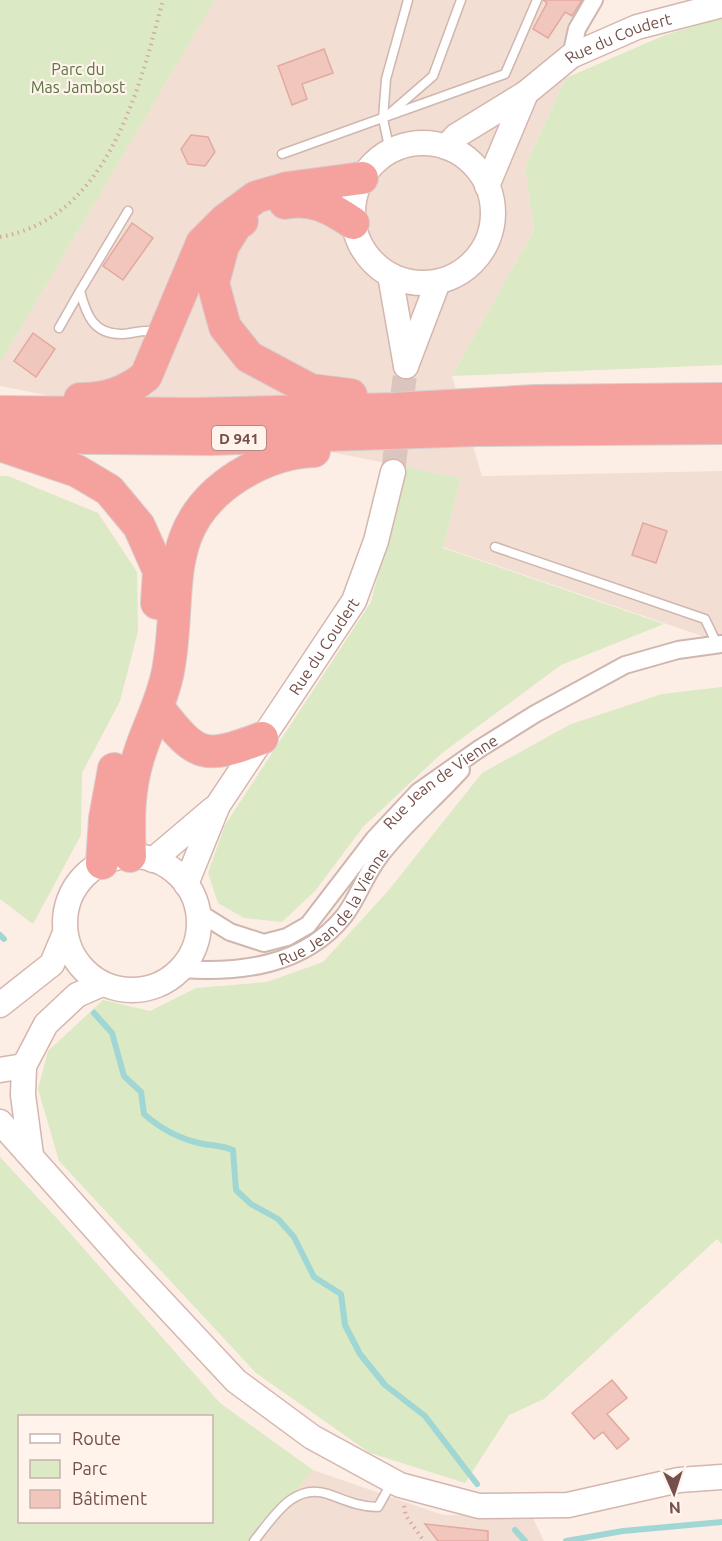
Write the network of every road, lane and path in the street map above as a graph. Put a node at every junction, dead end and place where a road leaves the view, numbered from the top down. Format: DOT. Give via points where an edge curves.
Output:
graph roads {
  1 [pos="163,0"];
  2 [pos="408,0"];
  3 [pos="461,0"];
  4 [pos="537,0"];
  5 [pos="594,0"];
  6 [pos="722,5"];
  7 [pos="571,56"];
  8 [pos="526,93"];
  9 [pos="383,119"];
  10 [pos="446,147"];
  11 [pos="390,151"];
  12 [pos="282,153"];
  13 [pos="362,178"];
  14 [pos="487,186"];
  15 [pos="128,211"];
  16 [pos="353,223"];
  17 [pos="0,237"];
  18 [pos="390,275"];
  19 [pos="438,282"];
  20 [pos="80,291"];
  21 [pos="59,328"];
  22 [pos="163,333"];
  23 [pos="722,399"];
  24 [pos="0,404"];
  25 [pos="394,409"];
  26 [pos="0,412"];
  27 [pos="722,428"];
  28 [pos="478,430"];
  29 [pos="0,437"];
  30 [pos="0,445"];
  31 [pos="393,472"];
  32 [pos="495,547"];
  33 [pos="719,644"];
  34 [pos="159,709"];
  35 [pos="262,738"];
  36 [pos="479,748"];
  37 [pos="218,805"];
  38 [pos="128,859"];
  39 [pos="186,884"];
  40 [pos="198,912"];
  41 [pos="65,933"];
  42 [pos="182,969"];
  43 [pos="102,984"];
  44 [pos="0,1005"];
  45 [pos="24,1066"];
  46 [pos="0,1070"];
  47 [pos="0,1122"];
  48 [pos="31,1155"];
  49 [pos="722,1477"];
  50 [pos="396,1483"];
  51 [pos="254,1541"];
  52 [pos="424,1541"];
  1 -- 17 [label="path" via="144,71 121,132 95,173 69,205 39,226"];
  2 -- 9 [label="lane" via="386,79"];
  3 -- 9 [label="lane" via="433,76"];
  4 -- 9 [label="lane" via="505,74"];
  5 -- 7 [label="street" via="577,29"];
  6 -- 7 [label="street, Rue du Coudert" via="637,27"];
  7 -- 8 [label="street, Rue du Coudert"];
  8 -- 10 [label="street, Rue du Coudert" via="456,136"];
  8 -- 14 [label="street, Rue du Coudert"];
  9 -- 11 [label="lane"];
  9 -- 12 [label="lane"];
  10 -- 11 [label="street" via="417,144"];
  10 -- 14 [label="street" via="470,163"];
  11 -- 13 [label="street"];
  13 -- 16 [label="street" via="353,200"];
  13 -- 22 [label="highway" via="288,188 256,197 225,220 202,243"];
  14 -- 19 [label="street" via="492,226 485,245 458,274"];
  15 -- 20 [label="lane"];
  16 -- 18 [label="street" via="359,244 372,262"];
  16 -- 25 [label="highway" via="330,207 311,201 263,208 236,225 223,246 213,284 225,327 249,357 311,390 359,396"];
  18 -- 19 [label="street" via="405,282"];
  18 -- 19 [label="street" via="406,366"];
  20 -- 21 [label="lane"];
  20 -- 22 [label="lane" via="86,315 100,329 122,334 145,329"];
  22 -- 24 [label="highway" via="146,376 133,387 99,399 16,399"];
  23 -- 25 [label="highway, D 941" via="534,401"];
  25 -- 26 [label="highway, D 941" via="194,414"];
  27 -- 28 [label="highway, D 941"];
  28 -- 29 [label="highway, D 941" via="210,439"];
  28 -- 34 [label="highway" via="414,447 296,451 253,467 220,487 187,529 177,568 169,670"];
  30 -- 38 [label="highway" via="77,471 109,490 139,526 159,571 156,629 145,694 111,778"];
  31 -- 35 [label="street, Rue du Coudert" via="376,541 354,601"];
  32 -- 33 [label="lane" via="705,619"];
  33 -- 36 [label="street, Rue Jean de Vienne" via="678,650 625,665"];
  34 -- 35 [label="highway" via="180,738 204,752 230,750"];
  34 -- 38 [label="highway" via="140,752 131,787"];
  35 -- 37 [label="street, Rue du Coudert"];
  36 -- 40 [label="street, Rue Jean de Vienne" via="418,792 374,839 308,925 287,938 264,943 230,932"];
  36 -- 42 [label="street, Rue Jean de la Vienne" via="379,856 344,915 316,944 273,963 218,971"];
  37 -- 38 [label="street, Rue du Coudert"];
  37 -- 39 [label="street, Rue du Coudert"];
  38 -- 39 [label="street" via="172,869"];
  38 -- 41 [label="street" via="84,875 65,912"];
  39 -- 40 [label="street"];
  40 -- 42 [label="street" via="196,942"];
  41 -- 43 [label="street" via="71,954 84,972"];
  41 -- 44 [label="street" via="52,964"];
  42 -- 43 [label="street" via="164,982 144,989 123,990"];
  43 -- 45 [label="street" via="77,995 46,1024"];
  45 -- 46 [label="street"];
  45 -- 48 [label="street" via="23,1095"];
  47 -- 48 [label="street"];
  48 -- 50 [label="street" via="236,1381 312,1437"];
  49 -- 50 [label="street" via="679,1480 568,1505 479,1506"];
  50 -- 51 [label="lane" via="378,1507 362,1507 324,1493 303,1493 288,1499"];
  50 -- 52 [label="path" via="406,1516"];
}
